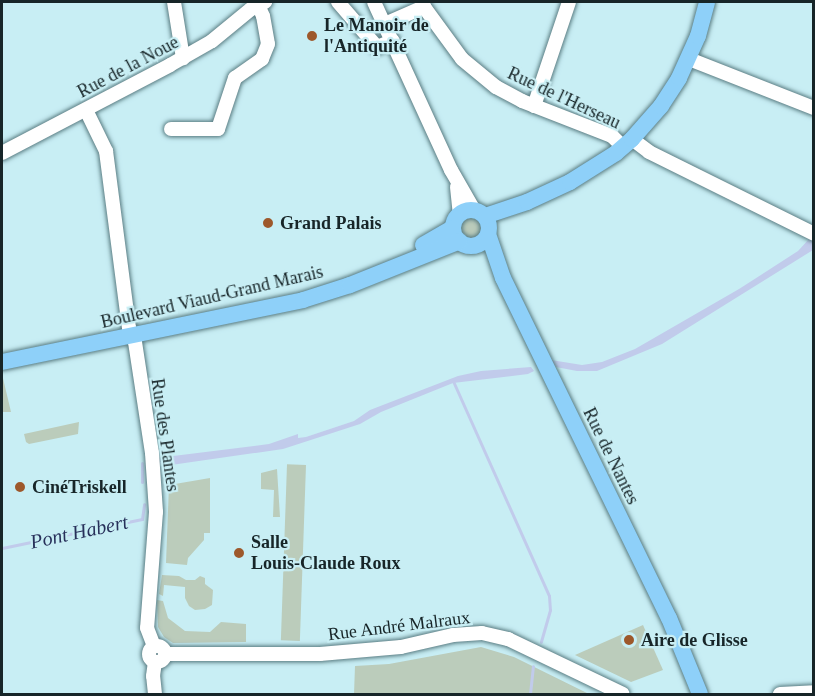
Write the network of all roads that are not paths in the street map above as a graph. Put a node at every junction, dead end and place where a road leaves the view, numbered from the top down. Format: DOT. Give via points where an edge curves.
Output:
graph roads {
  1 [pos="174,2"];
  2 [pos="338,2"];
  3 [pos="374,2"];
  4 [pos="569,2"];
  5 [pos="707,2"];
  6 [pos="255,4"];
  7 [pos="422,4"];
  8 [pos="385,24"];
  9 [pos="393,41"];
  10 [pos="183,58"];
  11 [pos="689,59"];
  12 [pos="534,106"];
  13 [pos="813,108"];
  14 [pos="86,110"];
  15 [pos="171,129"];
  16 [pos="627,143"];
  17 [pos="2,153"];
  18 [pos="473,227"];
  19 [pos="813,234"];
  20 [pos="131,332"];
  21 [pos="2,353"];
  22 [pos="2,362"];
  23 [pos="160,658"];
  24 [pos="813,692"];
  25 [pos="155,694"];
  26 [pos="623,694"];
  27 [pos="700,694"];
  28 [pos="780,694"];
  1 -- 10 [label="street"];
  2 -- 9 [label="street" via="377,47"];
  3 -- 8 [label="street, Rue de Nantes"];
  4 -- 12 [label="street"];
  5 -- 11 [label="main road, Boulevard Viaud-Grand Marais"];
  6 -- 10 [label="street, Rue de la Noue" via="212,41"];
  6 -- 15 [label="street" via="263,16 268,44 262,59 235,78 218,129"];
  7 -- 8 [label="street, Rue de l'Herseau"];
  7 -- 12 [label="street, Rue de l'Herseau" via="462,59 496,87"];
  8 -- 9 [label="street, Rue de Nantes"];
  9 -- 18 [label="street, Rue de Nantes"];
  10 -- 14 [label="street, Rue de la Noue"];
  11 -- 13 [label="street"];
  11 -- 16 [label="main road, Boulevard Viaud-Grand Marais" via="661,106"];
  12 -- 16 [label="street, Rue de l'Herseau"];
  14 -- 17 [label="street, Rue de la Noue"];
  14 -- 20 [label="street, Rue des Plantes" via="106,151"];
  16 -- 18 [label="main road, Boulevard Viaud-Grand Marais" via="570,182"];
  16 -- 19 [label="street, Rue de l'Herseau"];
  18 -- 20 [label="main road, Boulevard Viaud-Grand Marais" via="301,292"];
  18 -- 27 [label="main road, Rue de Nantes" via="504,278 669,618"];
  20 -- 21 [label="main road, Boulevard Viaud-Grand Marais"];
  20 -- 22 [label="main road, Boulevard Viaud-Grand Marais"];
  20 -- 23 [label="street, Rue des Plantes" via="156,496 147,605 147,627 154,646 149,655"];
  23 -- 25 [label="street, Rue des Plantes" via="153,676"];
  23 -- 26 [label="street, Rue André Malraux" via="320,654 417,644 470,633 496,635"];
  24 -- 28 [label="street"];
}
